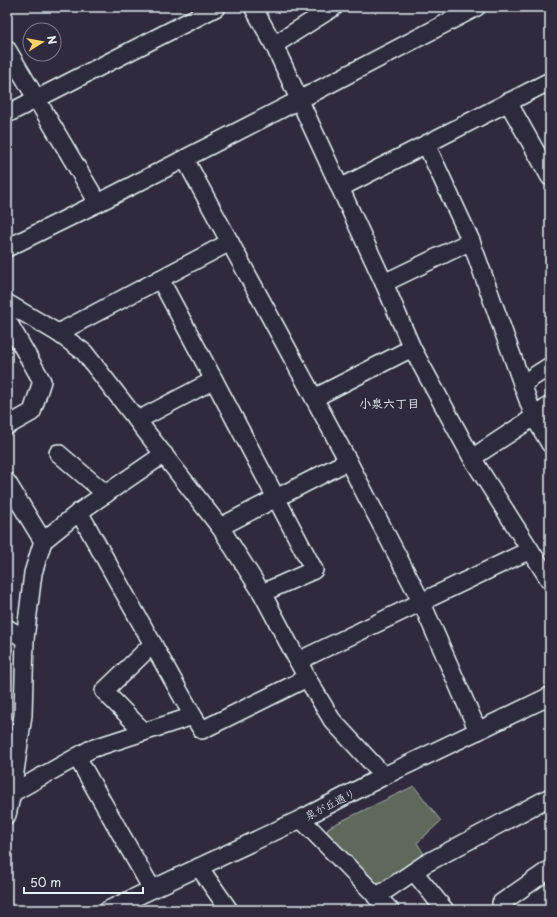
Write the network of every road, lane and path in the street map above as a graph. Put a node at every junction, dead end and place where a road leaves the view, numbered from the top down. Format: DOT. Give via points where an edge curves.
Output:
graph roads {
  1 [pos="217,7"];
  2 [pos="253,7"];
  3 [pos="334,7"];
  4 [pos="473,8"];
  5 [pos="274,45"];
  6 [pos="7,49"];
  7 [pos="550,81"];
  8 [pos="36,99"];
  9 [pos="299,100"];
  10 [pos="508,102"];
  11 [pos="7,114"];
  12 [pos="426,144"];
  13 [pos="185,159"];
  14 [pos="550,177"];
  15 [pos="340,188"];
  16 [pos="98,204"];
  17 [pos="471,240"];
  18 [pos="230,242"];
  19 [pos="7,248"];
  20 [pos="160,279"];
  21 [pos="384,283"];
  22 [pos="7,303"];
  23 [pos="7,320"];
  24 [pos="58,333"];
  25 [pos="412,348"];
  26 [pos="550,366"];
  27 [pos="214,380"];
  28 [pos="522,384"];
  29 [pos="314,398"];
  30 [pos="550,405"];
  31 [pos="534,417"];
  32 [pos="138,420"];
  33 [pos="7,426"];
  34 [pos="550,444"];
  35 [pos="58,453"];
  36 [pos="164,454"];
  37 [pos="472,458"];
  38 [pos="348,461"];
  39 [pos="8,487"];
  40 [pos="106,494"];
  41 [pos="276,498"];
  42 [pos="79,512"];
  43 [pos="220,527"];
  44 [pos="43,541"];
  45 [pos="530,550"];
  46 [pos="550,581"];
  47 [pos="262,593"];
  48 [pos="421,601"];
  49 [pos="7,628"];
  50 [pos="25,639"];
  51 [pos="153,644"];
  52 [pos="298,661"];
  53 [pos="307,678"];
  54 [pos="550,696"];
  55 [pos="193,716"];
  56 [pos="478,731"];
  57 [pos="144,732"];
  58 [pos="77,757"];
  59 [pos="384,776"];
  60 [pos="12,793"];
  61 [pos="550,797"];
  62 [pos="7,815"];
  63 [pos="301,819"];
  64 [pos="199,867"];
  65 [pos="550,869"];
  66 [pos="414,872"];
  67 [pos="152,889"];
  68 [pos="376,896"];
  69 [pos="223,908"];
  70 [pos="500,908"];
  71 [pos="108,910"];
  72 [pos="390,910"];
  73 [pos="445,910"];
  1 -- 8 [label="street"];
  2 -- 5 [label="street"];
  3 -- 5 [label="street"];
  4 -- 9 [label="street"];
  5 -- 9 [label="street"];
  6 -- 8 [label="street"];
  7 -- 10 [label="street"];
  8 -- 11 [label="street"];
  8 -- 16 [label="street"];
  9 -- 13 [label="street"];
  9 -- 15 [label="street"];
  10 -- 12 [label="street"];
  10 -- 14 [label="street"];
  12 -- 15 [label="street"];
  12 -- 17 [label="street"];
  13 -- 16 [label="street"];
  13 -- 18 [label="street"];
  15 -- 21 [label="street"];
  16 -- 19 [label="street"];
  17 -- 21 [label="street"];
  17 -- 28 [label="street"];
  18 -- 20 [label="street"];
  18 -- 29 [label="street"];
  20 -- 24 [label="street"];
  20 -- 27 [label="street"];
  21 -- 25 [label="street"];
  22 -- 24 [label="street"];
  23 -- 33 [label="street" via="42,380 32,412"];
  24 -- 32 [label="street" via="84,352"];
  25 -- 29 [label="street"];
  25 -- 37 [label="street"];
  26 -- 28 [label="street"];
  27 -- 32 [label="street"];
  27 -- 41 [label="street"];
  28 -- 31 [label="street"];
  29 -- 38 [label="street"];
  30 -- 31 [label="street"];
  31 -- 34 [label="street"];
  31 -- 37 [label="street"];
  32 -- 36 [label="street"];
  35 -- 40 [label="street"];
  36 -- 40 [label="street"];
  36 -- 43 [label="street"];
  37 -- 45 [label="street"];
  38 -- 41 [label="street"];
  38 -- 48 [label="street"];
  39 -- 44 [label="street"];
  40 -- 42 [label="street"];
  41 -- 43 [label="street"];
  41 -- 47 [label="street" via="314,570"];
  42 -- 44 [label="street"];
  42 -- 51 [label="street"];
  43 -- 47 [label="street"];
  44 -- 50 [label="street" via="33,574"];
  45 -- 46 [label="street"];
  45 -- 48 [label="street"];
  47 -- 52 [label="street"];
  48 -- 52 [label="street"];
  48 -- 56 [label="street"];
  49 -- 50 [label="street"];
  50 -- 60 [label="street" via="23,715"];
  51 -- 55 [label="street"];
  51 -- 57 [label="street" via="104,691"];
  52 -- 53 [label="street"];
  53 -- 55 [label="street" via="202,730"];
  53 -- 59 [label="street" via="332,720"];
  54 -- 56 [label="street, 泉が丘通り"];
  55 -- 57 [label="street"];
  56 -- 59 [label="street, 泉が丘通り"];
  57 -- 58 [label="street" via="91,749"];
  58 -- 60 [label="street"];
  58 -- 67 [label="street"];
  59 -- 63 [label="street, 泉が丘通り"];
  60 -- 62 [label="street"];
  61 -- 66 [label="street" via="424,864"];
  63 -- 64 [label="street, 泉が丘通り"];
  63 -- 68 [label="street"];
  64 -- 67 [label="street, 泉が丘通り"];
  64 -- 69 [label="street"];
  65 -- 70 [label="street"];
  66 -- 68 [label="street"];
  66 -- 73 [label="street"];
  67 -- 71 [label="street, 泉が丘通り"];
  68 -- 72 [label="street"];
}
